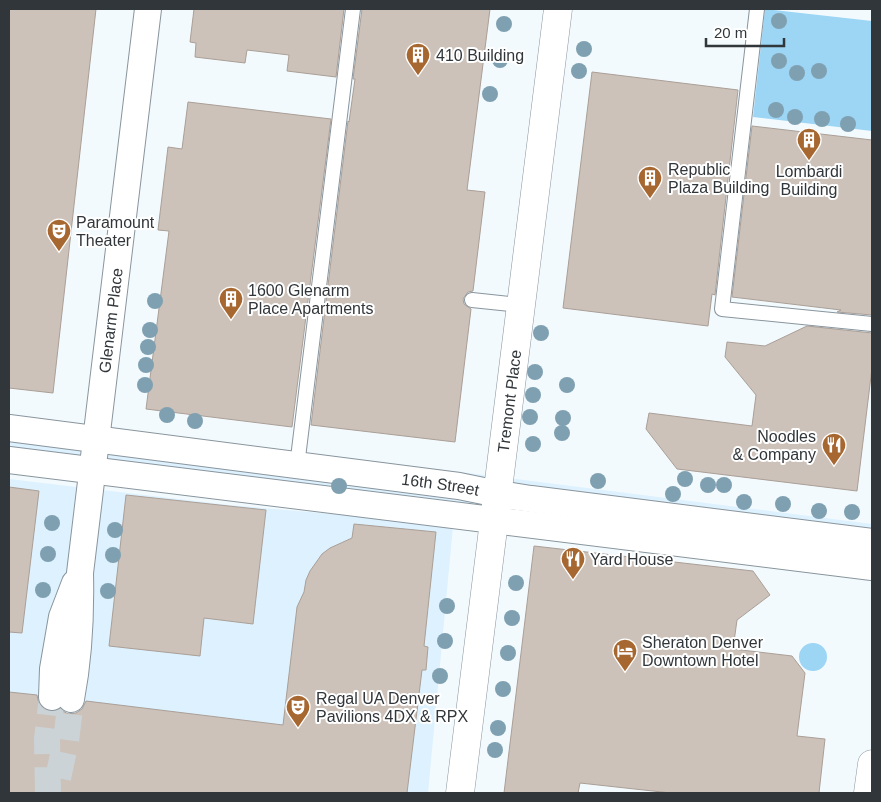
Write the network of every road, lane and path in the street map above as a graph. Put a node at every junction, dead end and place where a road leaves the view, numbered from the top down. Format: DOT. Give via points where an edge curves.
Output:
graph roads {
  1 [pos="148,9"];
  2 [pos="353,9"];
  3 [pos="558,9"];
  4 [pos="757,9"];
  5 [pos="472,300"];
  6 [pos="520,305"];
  7 [pos="872,324"];
  8 [pos="9,428"];
  9 [pos="95,440"];
  10 [pos="9,460"];
  11 [pos="297,466"];
  12 [pos="92,470"];
  13 [pos="496,507"];
  14 [pos="872,542"];
  15 [pos="872,567"];
  16 [pos="61,698"];
  17 [pos="872,764"];
  18 [pos="460,793"];
  19 [pos="868,793"];
  1 -- 9 [label="street, Glenarm Place"];
  2 -- 11 [label="lane"];
  3 -- 6 [label="street, Tremont Place"];
  4 -- 7 [label="lane" via="722,309"];
  5 -- 6 [label="lane"];
  6 -- 13 [label="street, Tremont Place"];
  8 -- 9 [label="street, 16th Street"];
  9 -- 11 [label="street, 16th Street"];
  9 -- 12 [label="street, Glenarm Place"];
  10 -- 12 [label="street, 16th Street"];
  11 -- 13 [label="street, 16th Street" via="459,486"];
  12 -- 13 [label="street, 16th Street"];
  12 -- 16 [label="street, Glenarm Place" via="80,573 62,617 53,669"];
  13 -- 14 [label="street, 16th Street"];
  13 -- 15 [label="street, 16th Street"];
  13 -- 18 [label="street, Tremont Place"];
  17 -- 19 [label="street"];
}
